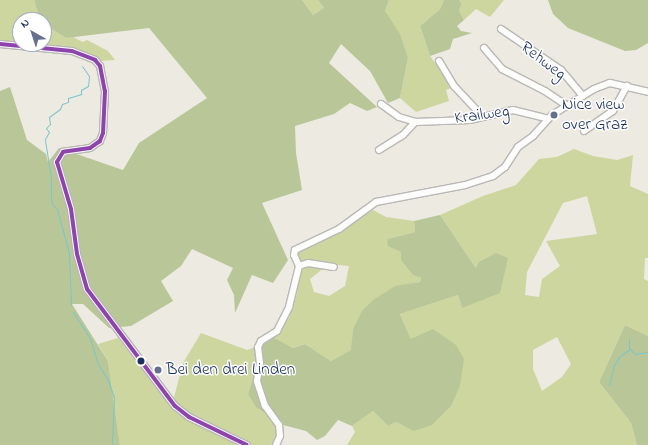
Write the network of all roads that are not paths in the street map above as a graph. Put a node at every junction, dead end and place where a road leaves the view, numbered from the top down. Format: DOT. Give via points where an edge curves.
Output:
graph roads {
  1 [pos="502,29"];
  2 [pos="0,44"];
  3 [pos="484,48"];
  4 [pos="439,61"];
  5 [pos="627,86"];
  6 [pos="648,92"];
  7 [pos="583,96"];
  8 [pos="381,104"];
  9 [pos="567,106"];
  10 [pos="483,117"];
  11 [pos="548,119"];
  12 [pos="415,122"];
  13 [pos="584,131"];
  14 [pos="379,150"];
  15 [pos="299,266"];
  16 [pos="334,267"];
  17 [pos="247,445"];
  18 [pos="276,445"];
  1 -- 7 [label="street, Rehweg" via="561,70"];
  2 -- 17 [label="street" via="72,51 95,60 100,66 105,91 103,133 100,141 90,148 63,152 57,162 71,209 77,254 87,289 176,406 189,417"];
  3 -- 9 [label="street" via="502,69 545,91"];
  4 -- 10 [label="street" via="454,86"];
  5 -- 6 [label="street"];
  5 -- 7 [label="street" via="610,83"];
  5 -- 13 [label="street" via="613,111"];
  7 -- 9 [label="street"];
  8 -- 12 [label="street, Krailweg" via="399,117"];
  9 -- 11 [label="street"];
  10 -- 11 [label="street, Krailweg" via="513,110"];
  10 -- 12 [label="street, Krailweg"];
  11 -- 15 [label="street" via="533,136 518,147 505,167 493,176 465,185 376,202 339,229 295,250 294,255"];
  12 -- 14 [label="street" via="403,135"];
  15 -- 16 [label="street" via="308,263"];
  15 -- 18 [label="street" via="291,300 280,328 258,347 260,363 257,381 265,406 279,425 280,436"];
}
